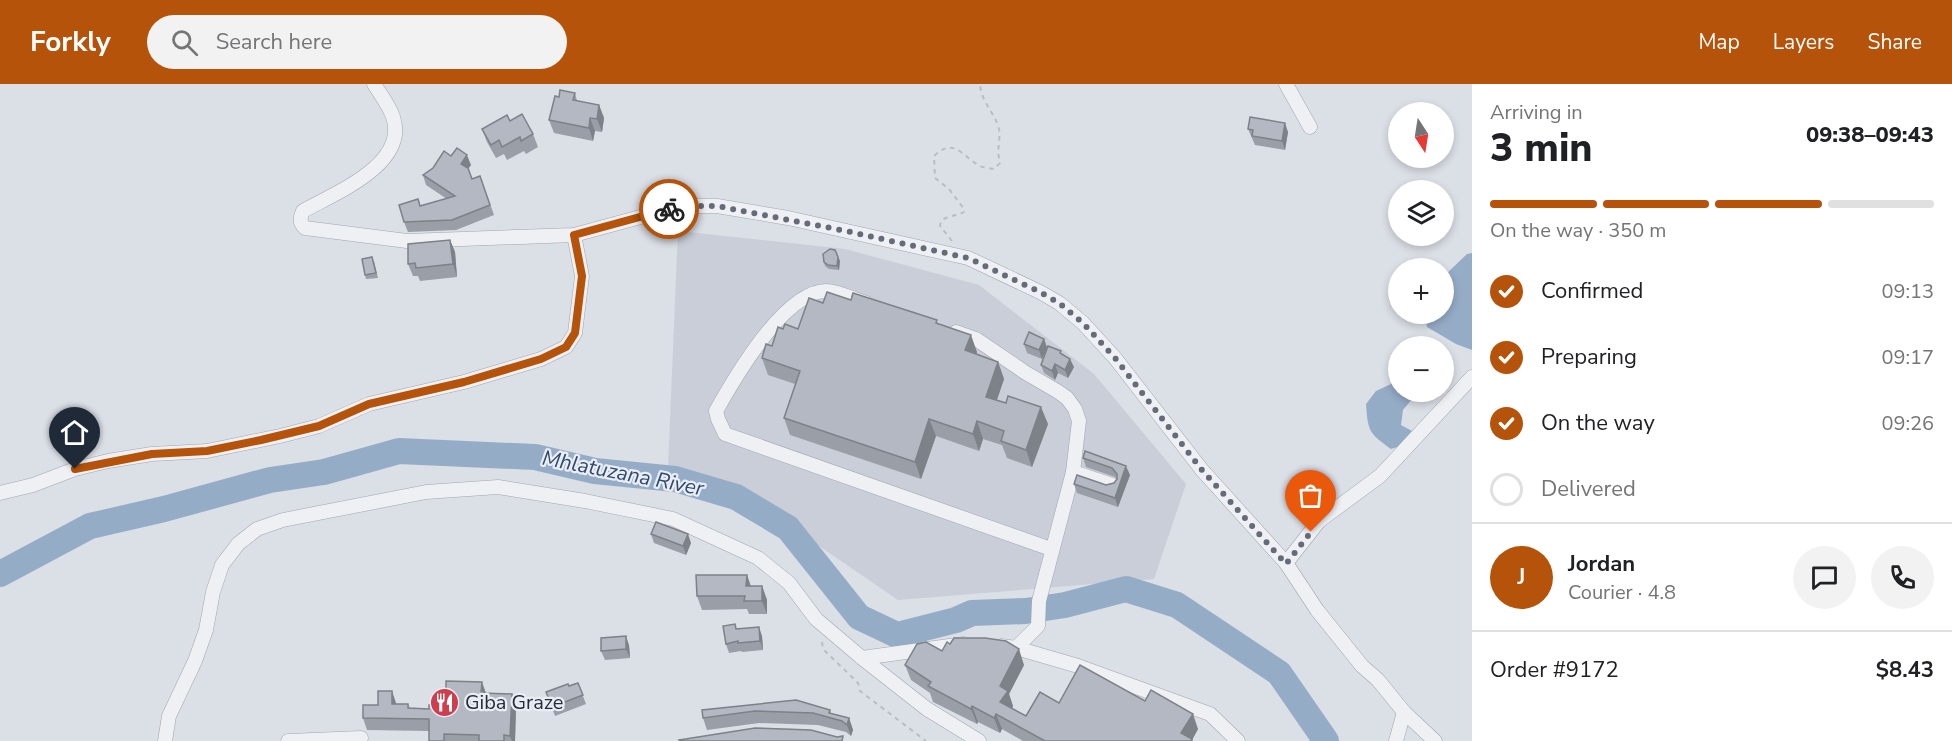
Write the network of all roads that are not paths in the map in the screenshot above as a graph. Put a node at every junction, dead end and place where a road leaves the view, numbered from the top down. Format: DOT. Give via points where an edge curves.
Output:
graph roads {
  1 [pos="374,84"];
  2 [pos="1286,84"];
  3 [pos="1310,127"];
  4 [pos="574,235"];
  5 [pos="880,308"];
  6 [pos="944,328"];
  7 [pos="1472,377"];
  8 [pos="1072,471"];
  9 [pos="1112,485"];
  10 [pos="0,493"];
  11 [pos="1051,549"];
  12 [pos="1286,564"];
  13 [pos="1016,648"];
  14 [pos="862,658"];
  15 [pos="1404,712"];
  16 [pos="360,738"];
  17 [pos="165,741"];
  18 [pos="288,741"];
  19 [pos="979,741"];
  20 [pos="1238,741"];
  21 [pos="1396,741"];
  22 [pos="1435,741"];
  1 -- 4 [label="street" via="393,117 395,136 387,154 369,174 303,211 300,218 305,228 407,240"];
  2 -- 3 [label="street"];
  4 -- 10 [label="street" via="582,276 575,333 566,347 541,359 369,404 319,426 207,451 108,461"];
  4 -- 12 [label="street" via="681,206 717,206 968,258 1040,292 1083,323 1222,493"];
  5 -- 11 [label="street" via="827,290 794,305 755,346 730,385 716,411 720,427 725,434"];
  6 -- 8 [label="street" via="976,339 1067,398 1079,421"];
  7 -- 12 [label="street" via="1380,476 1319,521"];
  8 -- 9 [label="street"];
  8 -- 11 [label="street"];
  11 -- 13 [label="street" via="1039,601 1038,626"];
  12 -- 15 [label="street" via="1317,610"];
  13 -- 14 [label="street" via="980,643"];
  13 -- 20 [label="street" via="1210,714"];
  14 -- 17 [label="street" via="816,619 789,583 758,558 673,519 498,487 426,492 283,520 257,529 238,544 222,565 206,630 169,716"];
  14 -- 19 [label="street" via="927,709"];
  15 -- 21 [label="street"];
  15 -- 22 [label="street"];
  16 -- 18 [label="street"];
}
